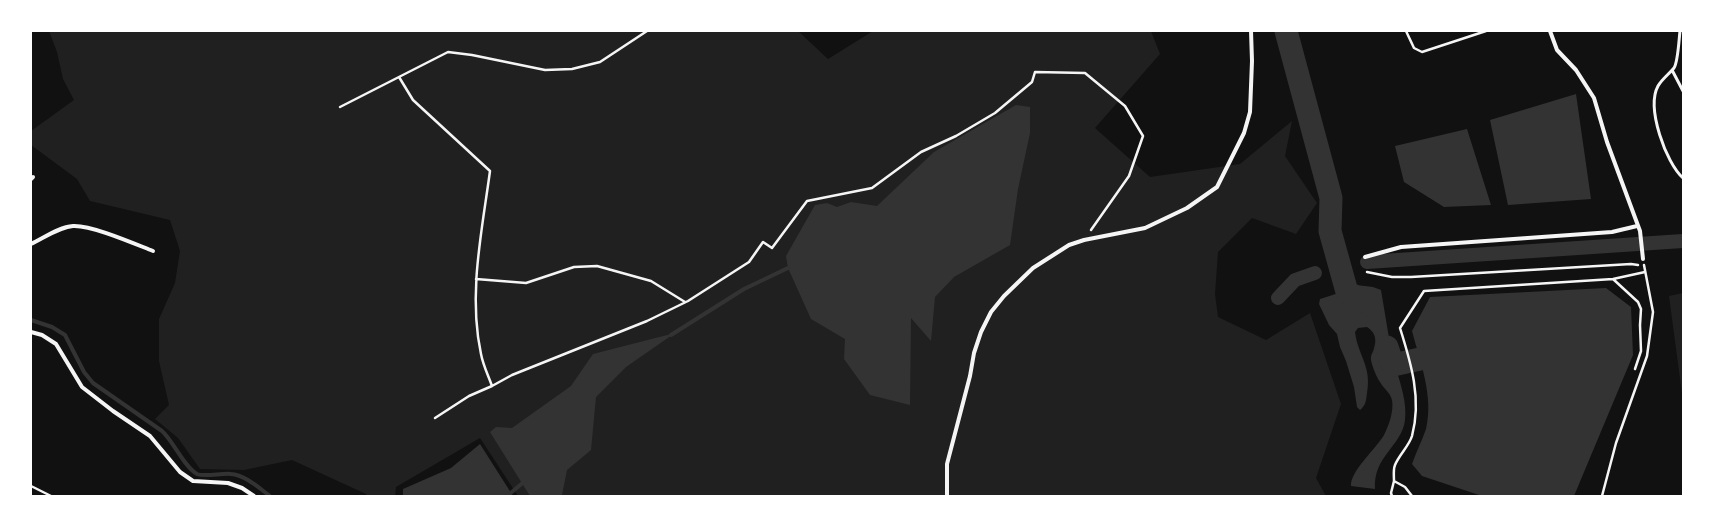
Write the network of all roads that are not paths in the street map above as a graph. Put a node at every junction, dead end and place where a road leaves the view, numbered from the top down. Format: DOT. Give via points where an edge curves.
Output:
graph roads {
  1 [pos="1251,31"];
  2 [pos="1550,31"];
  3 [pos="1680,31"];
  4 [pos="1672,70"];
  5 [pos="1683,91"];
  6 [pos="1683,178"];
  7 [pos="1637,226"];
  8 [pos="31,244"];
  9 [pos="153,251"];
  10 [pos="1365,257"];
  11 [pos="1643,259"];
  12 [pos="31,332"];
  13 [pos="254,496"];
  14 [pos="947,496"];
  1 -- 14 [label="street" via="1250,112 1244,133 1218,187 1187,208 1145,228 1069,245 1033,268 991,312 974,353 947,464"];
  2 -- 7 [label="street" via="1557,50 1576,70 1594,98"];
  3 -- 4 [label="lane" via="1675,66"];
  4 -- 5 [label="lane"];
  4 -- 6 [label="lane" via="1657,87 1654,108 1662,146"];
  7 -- 10 [label="street" via="1612,232 1401,247"];
  7 -- 11 [label="street" via="1640,231"];
  8 -- 9 [label="street" via="73,226 114,236"];
  12 -- 13 [label="street" via="42,334 56,344 82,387 112,412 150,436 180,472 193,481 228,483"];
}
